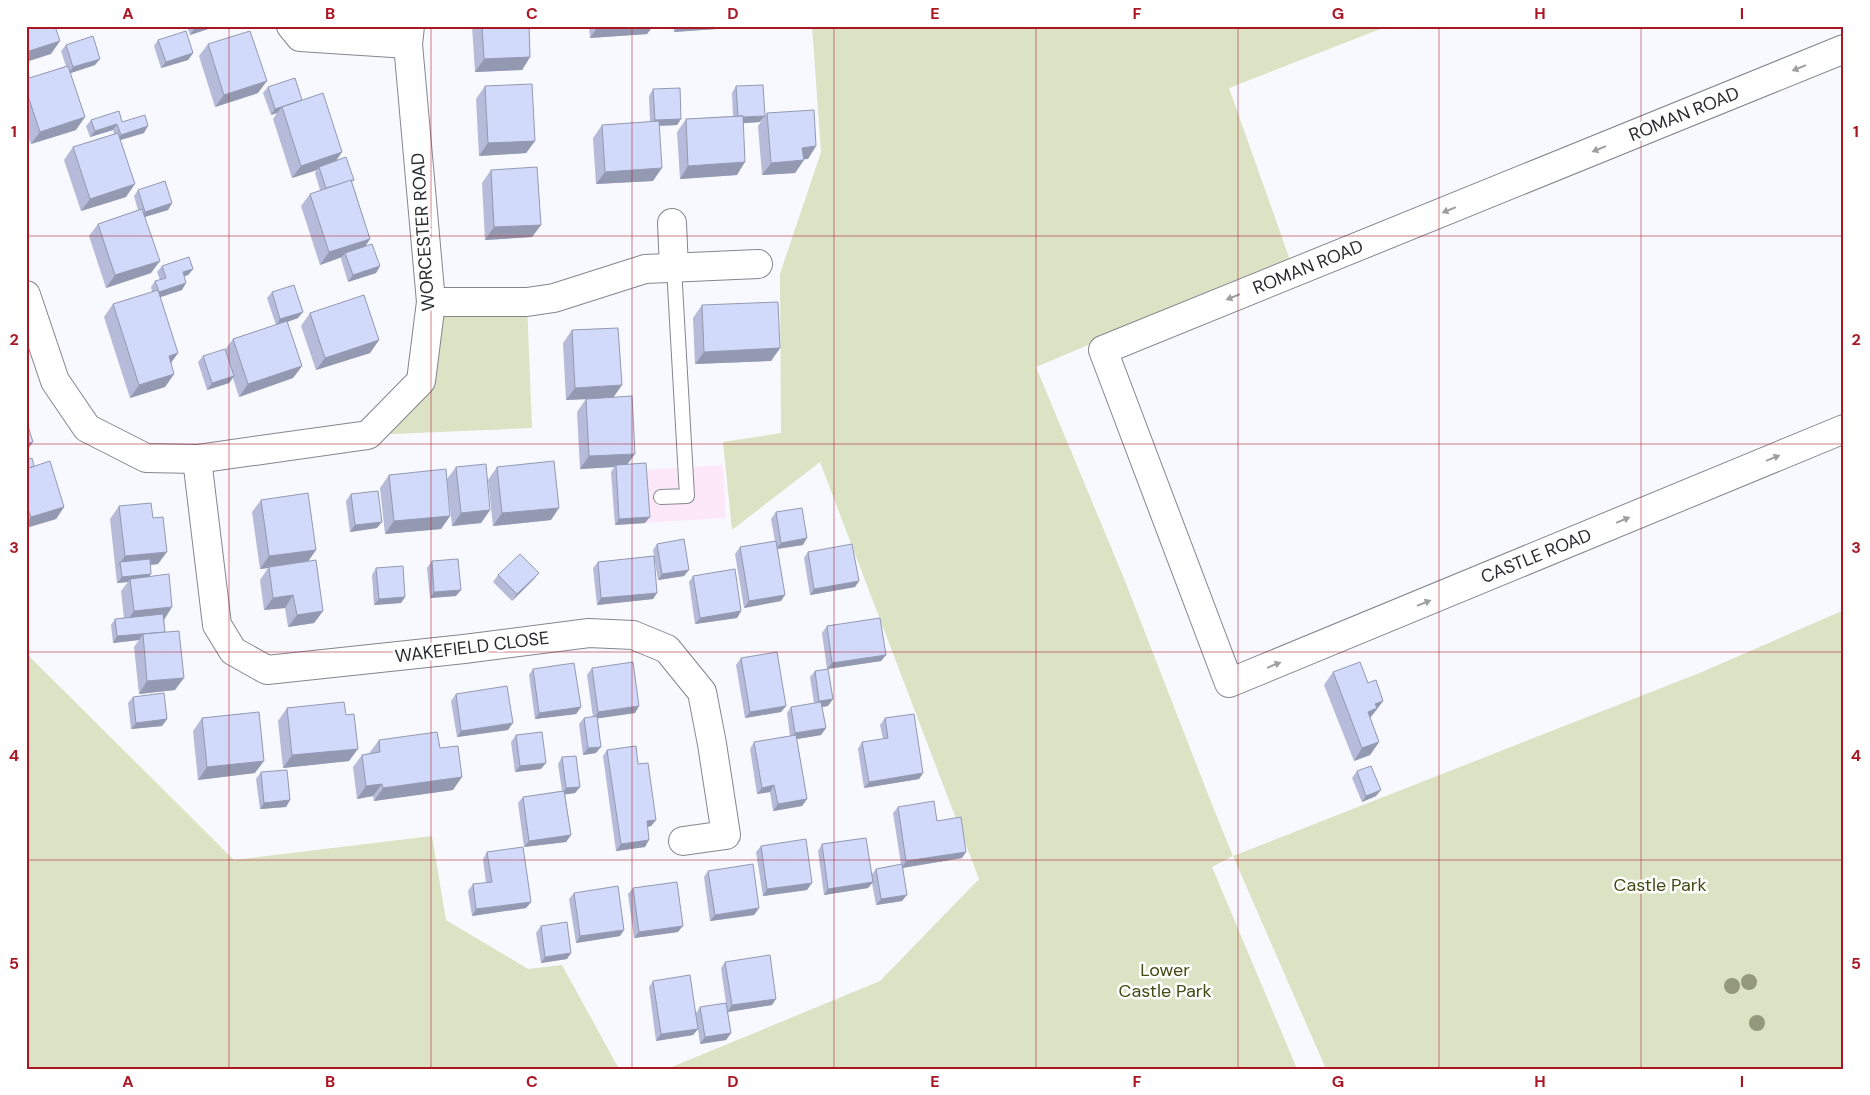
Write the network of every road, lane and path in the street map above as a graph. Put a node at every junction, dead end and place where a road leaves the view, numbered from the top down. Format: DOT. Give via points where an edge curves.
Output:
graph roads {
  1 [pos="291,26"];
  2 [pos="409,35"];
  3 [pos="1844,50"];
  4 [pos="672,223"];
  5 [pos="758,264"];
  6 [pos="674,268"];
  7 [pos="26,295"];
  8 [pos="431,302"];
  9 [pos="1844,429"];
  10 [pos="197,459"];
  11 [pos="660,497"];
  12 [pos="1229,683"];
  13 [pos="683,841"];
  1 -- 2 [label="street, WORCESTER ROAD" via="300,37"];
  2 -- 8 [label="street, WORCESTER ROAD"];
  3 -- 12 [label="street, ROMAN ROAD, one-way" via="1103,350"];
  4 -- 6 [label="street"];
  5 -- 6 [label="street"];
  6 -- 8 [label="street" via="645,270 554,298 527,302"];
  6 -- 11 [label="lane" via="686,496"];
  7 -- 10 [label="street, WORCESTER ROAD" via="55,381 87,428 146,458"];
  8 -- 10 [label="street, WORCESTER ROAD" via="421,381 368,435"];
  12 -- 9 [label="street, CASTLE ROAD, one-way"];
  10 -- 13 [label="street, WAKEFIELD CLOSE" via="217,626 233,651 267,670 589,633 633,635 667,649 702,692 726,835"];
}
